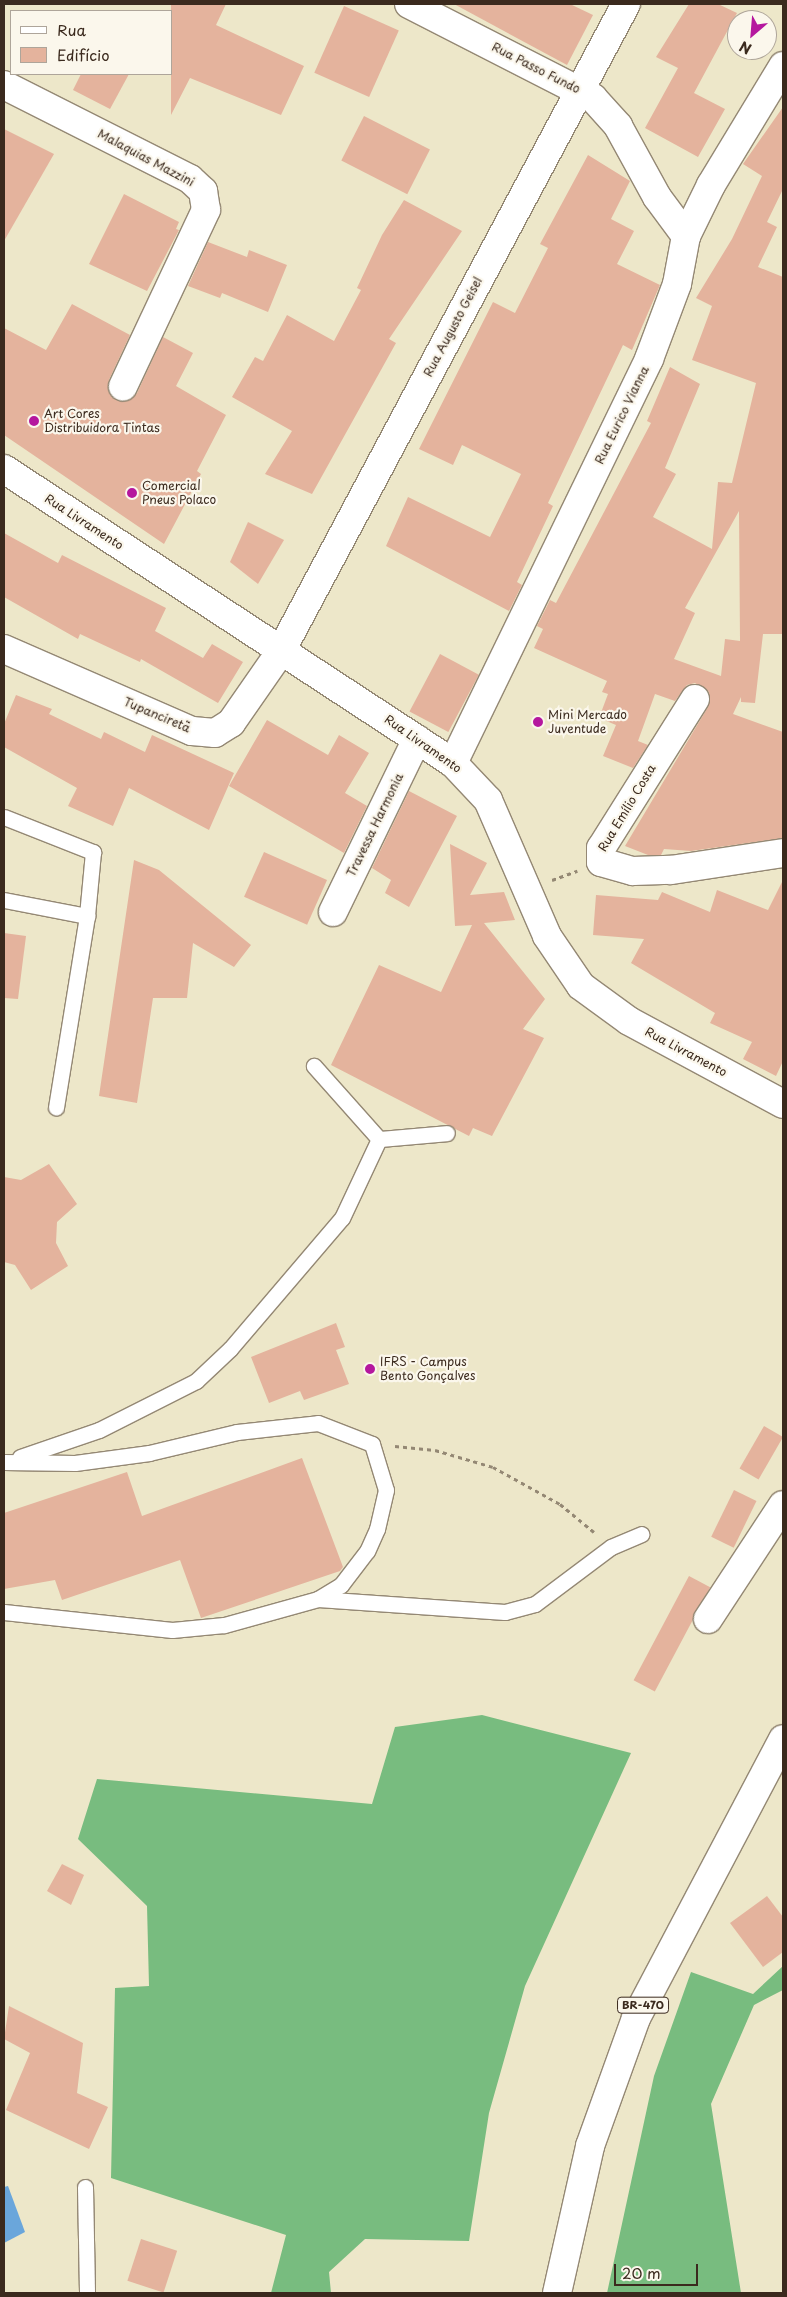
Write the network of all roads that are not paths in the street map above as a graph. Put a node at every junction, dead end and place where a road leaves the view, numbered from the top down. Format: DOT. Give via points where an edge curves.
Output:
graph roads {
  1 [pos="409,4"];
  2 [pos="626,4"];
  3 [pos="783,66"];
  4 [pos="4,85"];
  5 [pos="580,89"];
  6 [pos="686,236"];
  7 [pos="123,386"];
  8 [pos="4,469"];
  9 [pos="4,649"];
  10 [pos="280,651"];
  11 [pos="695,699"];
  12 [pos="418,739"];
  13 [pos="453,762"];
  14 [pos="4,817"];
  15 [pos="783,853"];
  16 [pos="4,900"];
  17 [pos="333,912"];
  18 [pos="87,916"];
  19 [pos="314,1066"];
  20 [pos="783,1104"];
  21 [pos="56,1108"];
  22 [pos="447,1133"];
  23 [pos="379,1140"];
  24 [pos="4,1461"];
  25 [pos="783,1505"];
  26 [pos="641,1534"];
  27 [pos="318,1600"];
  28 [pos="4,1612"];
  29 [pos="708,1619"];
  30 [pos="783,1739"];
  31 [pos="85,2187"];
  32 [pos="87,2293"];
  33 [pos="557,2293"];
  1 -- 5 [label="main road, Rua Passo Fundo"];
  2 -- 5 [label="main road, Rua Augusto Geisel"];
  3 -- 6 [label="main road, Rua Eurico Vianna" via="711,185"];
  4 -- 7 [label="main road, Malaquias Mazzini" via="190,179 203,191 206,210"];
  5 -- 6 [label="main road, Rua Passo Fundo" via="618,126 653,190"];
  5 -- 10 [label="main road, Rua Augusto Geisel"];
  6 -- 13 [label="main road, Rua Eurico Vianna" via="677,284 649,359"];
  8 -- 10 [label="main road, Rua Livramento"];
  9 -- 10 [label="main road, Tupanciretã" via="192,731 214,733 231,723"];
  10 -- 12 [label="main road, Rua Livramento"];
  11 -- 15 [label="main road, Rua Emílio Costa" via="609,834 598,856 601,862 633,871 671,870"];
  12 -- 13 [label="main road, Rua Livramento"];
  12 -- 17 [label="main road, Travessa Harmonia"];
  13 -- 20 [label="main road, Rua Livramento" via="488,800 547,936 580,986 629,1021"];
  14 -- 18 [label="lane" via="93,852"];
  16 -- 18 [label="lane"];
  18 -- 21 [label="lane"];
  19 -- 23 [label="lane"];
  22 -- 23 [label="lane"];
  23 -- 24 [label="lane" via="342,1218 230,1349 196,1381 99,1430"];
  24 -- 27 [label="lane" via="75,1463 149,1453 292,1423 318,1423 372,1444 386,1490 377,1529 352,1573"];
  25 -- 29 [label="main road"];
  26 -- 27 [label="lane" via="611,1547 535,1604 505,1612"];
  27 -- 28 [label="lane" via="224,1624 172,1630"];
  30 -- 33 [label="main road, BR-470" via="636,2018 590,2146"];
  31 -- 32 [label="lane"];
}
